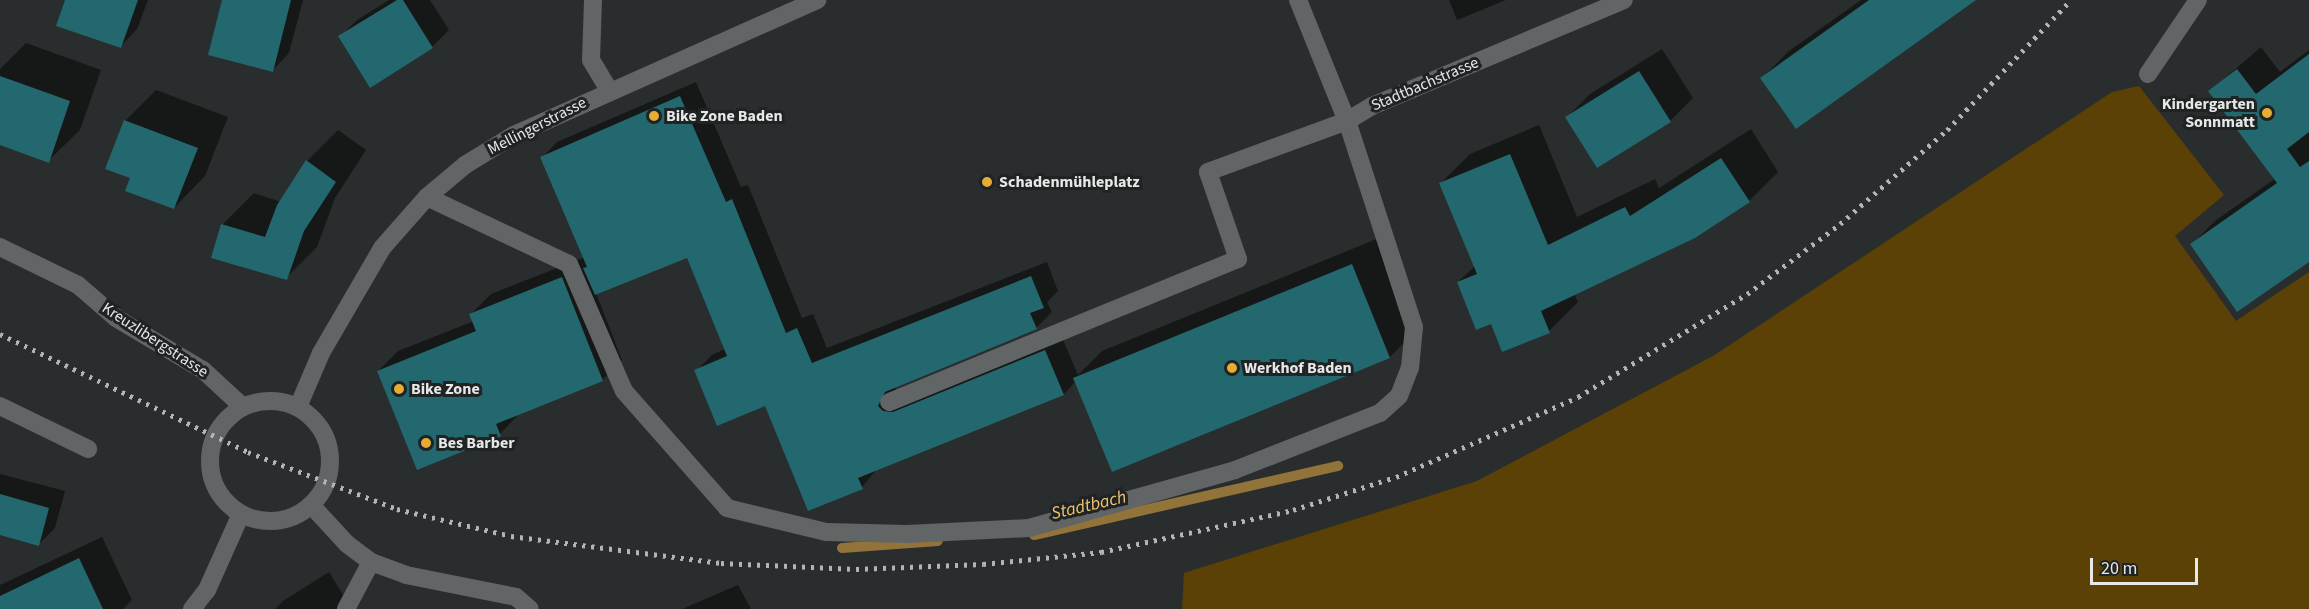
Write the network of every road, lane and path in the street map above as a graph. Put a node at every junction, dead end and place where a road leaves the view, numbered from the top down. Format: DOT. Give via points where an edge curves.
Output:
graph roads {
  1 [pos="593,0"];
  2 [pos="817,0"];
  3 [pos="1298,0"];
  4 [pos="1624,0"];
  5 [pos="2198,0"];
  6 [pos="2148,74"];
  7 [pos="609,90"];
  8 [pos="1347,121"];
  9 [pos="427,197"];
  10 [pos="0,247"];
  11 [pos="889,402"];
  12 [pos="0,406"];
  13 [pos="243,406"];
  14 [pos="298,407"];
  15 [pos="88,449"];
  16 [pos="311,505"];
  17 [pos="241,514"];
  18 [pos="371,562"];
  19 [pos="192,609"];
  20 [pos="346,609"];
  21 [pos="530,609"];
  1 -- 7 [label="main road" via="591,60"];
  2 -- 7 [label="main road, Mellingerstrasse"];
  3 -- 8 [label="main road"];
  4 -- 8 [label="main road, Stadtbachstrasse" via="1372,106"];
  5 -- 6 [label="main road"];
  7 -- 9 [label="main road, Mellingerstrasse" via="514,135 465,165"];
  8 -- 9 [label="main road" via="1414,327 1410,368 1399,396 1380,413 1234,470 1029,528 907,534 826,532 727,508 624,391 569,264"];
  8 -- 11 [label="main road, Stadtbachstrasse" via="1208,172 1238,259"];
  9 -- 14 [label="main road, Mellingerstrasse" via="382,248 321,353"];
  10 -- 13 [label="main road, Kreuzlibergstrasse" via="78,285 116,318 203,370"];
  12 -- 15 [label="main road"];
  13 -- 14 [label="main road" via="261,401"];
  13 -- 17 [label="main road" via="226,419 209,455 216,489"];
  14 -- 16 [label="main road" via="313,418 330,452 323,490"];
  16 -- 17 [label="main road" via="277,520 258,520"];
  16 -- 18 [label="main road" via="347,544"];
  17 -- 19 [label="main road" via="207,590"];
  18 -- 20 [label="main road"];
  18 -- 21 [label="main road" via="406,575 516,597"];
}
